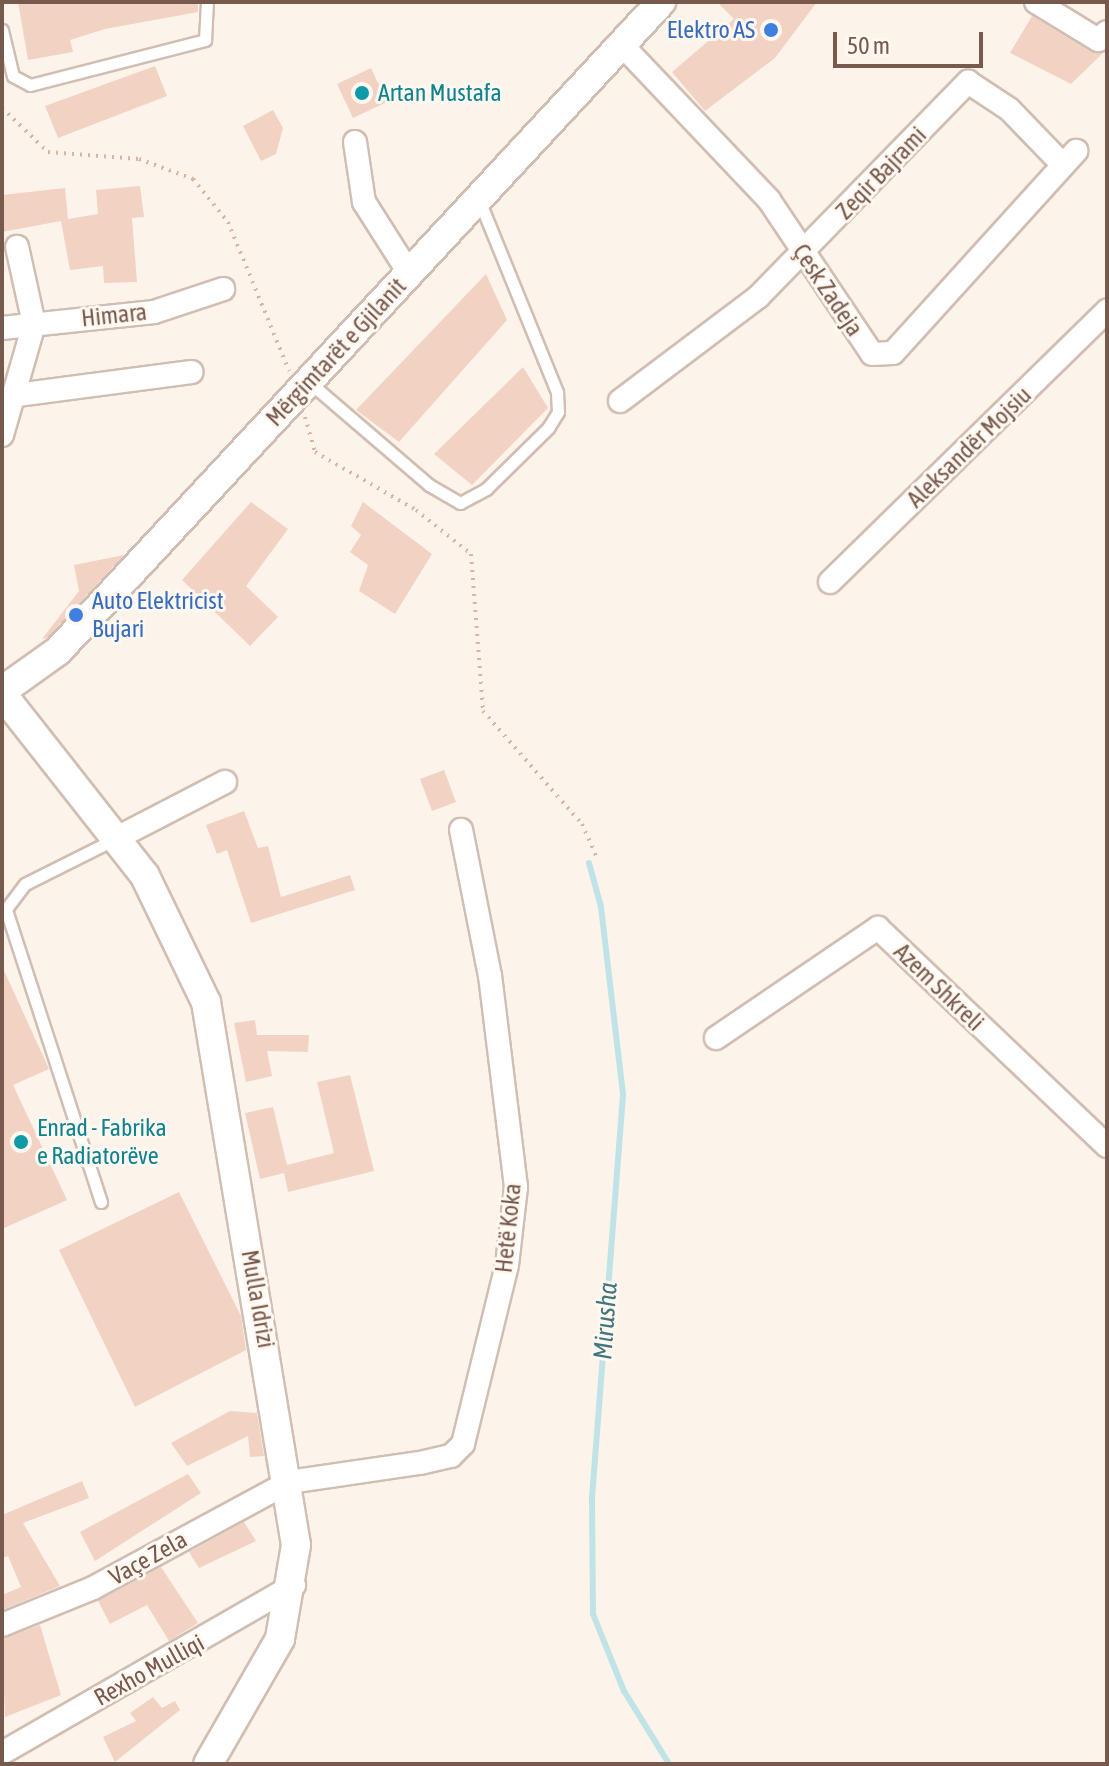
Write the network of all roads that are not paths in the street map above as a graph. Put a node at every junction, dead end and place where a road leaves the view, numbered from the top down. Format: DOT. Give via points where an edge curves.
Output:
graph roads {
  1 [pos="207,2"];
  2 [pos="661,2"];
  3 [pos="1036,2"];
  4 [pos="2,30"];
  5 [pos="1107,32"];
  6 [pos="621,44"];
  7 [pos="355,142"];
  8 [pos="1070,158"];
  9 [pos="478,198"];
  10 [pos="17,247"];
  11 [pos="803,254"];
  12 [pos="409,273"];
  13 [pos="223,289"];
  14 [pos="1107,311"];
  15 [pos="34,324"];
  16 [pos="2,328"];
  17 [pos="191,372"];
  18 [pos="303,387"];
  19 [pos="17,395"];
  20 [pos="620,401"];
  21 [pos="2,435"];
  22 [pos="830,582"];
  23 [pos="2,693"];
  24 [pos="225,782"];
  25 [pos="461,830"];
  26 [pos="115,839"];
  27 [pos="716,1038"];
  28 [pos="1107,1146"];
  29 [pos="101,1202"];
  30 [pos="289,1482"];
  31 [pos="294,1585"];
  32 [pos="2,1625"];
  33 [pos="2,1753"];
  34 [pos="208,1764"];
  1 -- 4 [label="lane" via="205,40 30,85 13,76"];
  2 -- 6 [label="street, Mërgimtarët e Gjilanit"];
  3 -- 5 [label="street" via="1098,40"];
  6 -- 9 [label="street, Mërgimtarët e Gjilanit"];
  6 -- 11 [label="street, Çesk Zadeja" via="769,200"];
  7 -- 12 [label="street" via="364,202"];
  8 -- 11 [label="street, Zeqir Bajrami" via="968,82"];
  8 -- 11 [label="street, Çesk Zadeja" via="893,353 872,354"];
  9 -- 12 [label="street, Mërgimtarët e Gjilanit"];
  9 -- 18 [label="lane" via="557,392 558,412 548,428 486,489 460,503 438,493"];
  10 -- 15 [label="street"];
  11 -- 20 [label="street, Zeqir Bajrami" via="684,358"];
  12 -- 18 [label="street, Mërgimtarët e Gjilanit"];
  13 -- 15 [label="street, Himara" via="154,312"];
  14 -- 22 [label="street, Aleksandër Mojsiu"];
  15 -- 16 [label="street, Himara"];
  15 -- 19 [label="street"];
  17 -- 19 [label="street"];
  18 -- 23 [label="street, Mërgimtarët e Gjilanit" via="58,651"];
  19 -- 21 [label="street"];
  23 -- 26 [label="street, Mulla Idrizi"];
  24 -- 26 [label="street"];
  25 -- 30 [label="street, Hetë Koka" via="490,976 516,1187 507,1265 471,1417 451,1456"];
  26 -- 29 [label="lane" via="25,884 6,909"];
  26 -- 30 [label="street, Mulla Idrizi" via="158,898 206,1002"];
  27 -- 28 [label="street, Azem Shkreli" via="878,928"];
  30 -- 31 [label="street, Mulla Idrizi"];
  30 -- 32 [label="street, Vaçe Zela" via="93,1588"];
  31 -- 33 [label="street, Rexho Mulliqi"];
  31 -- 34 [label="street, Mulla Idrizi" via="280,1639"];
}
